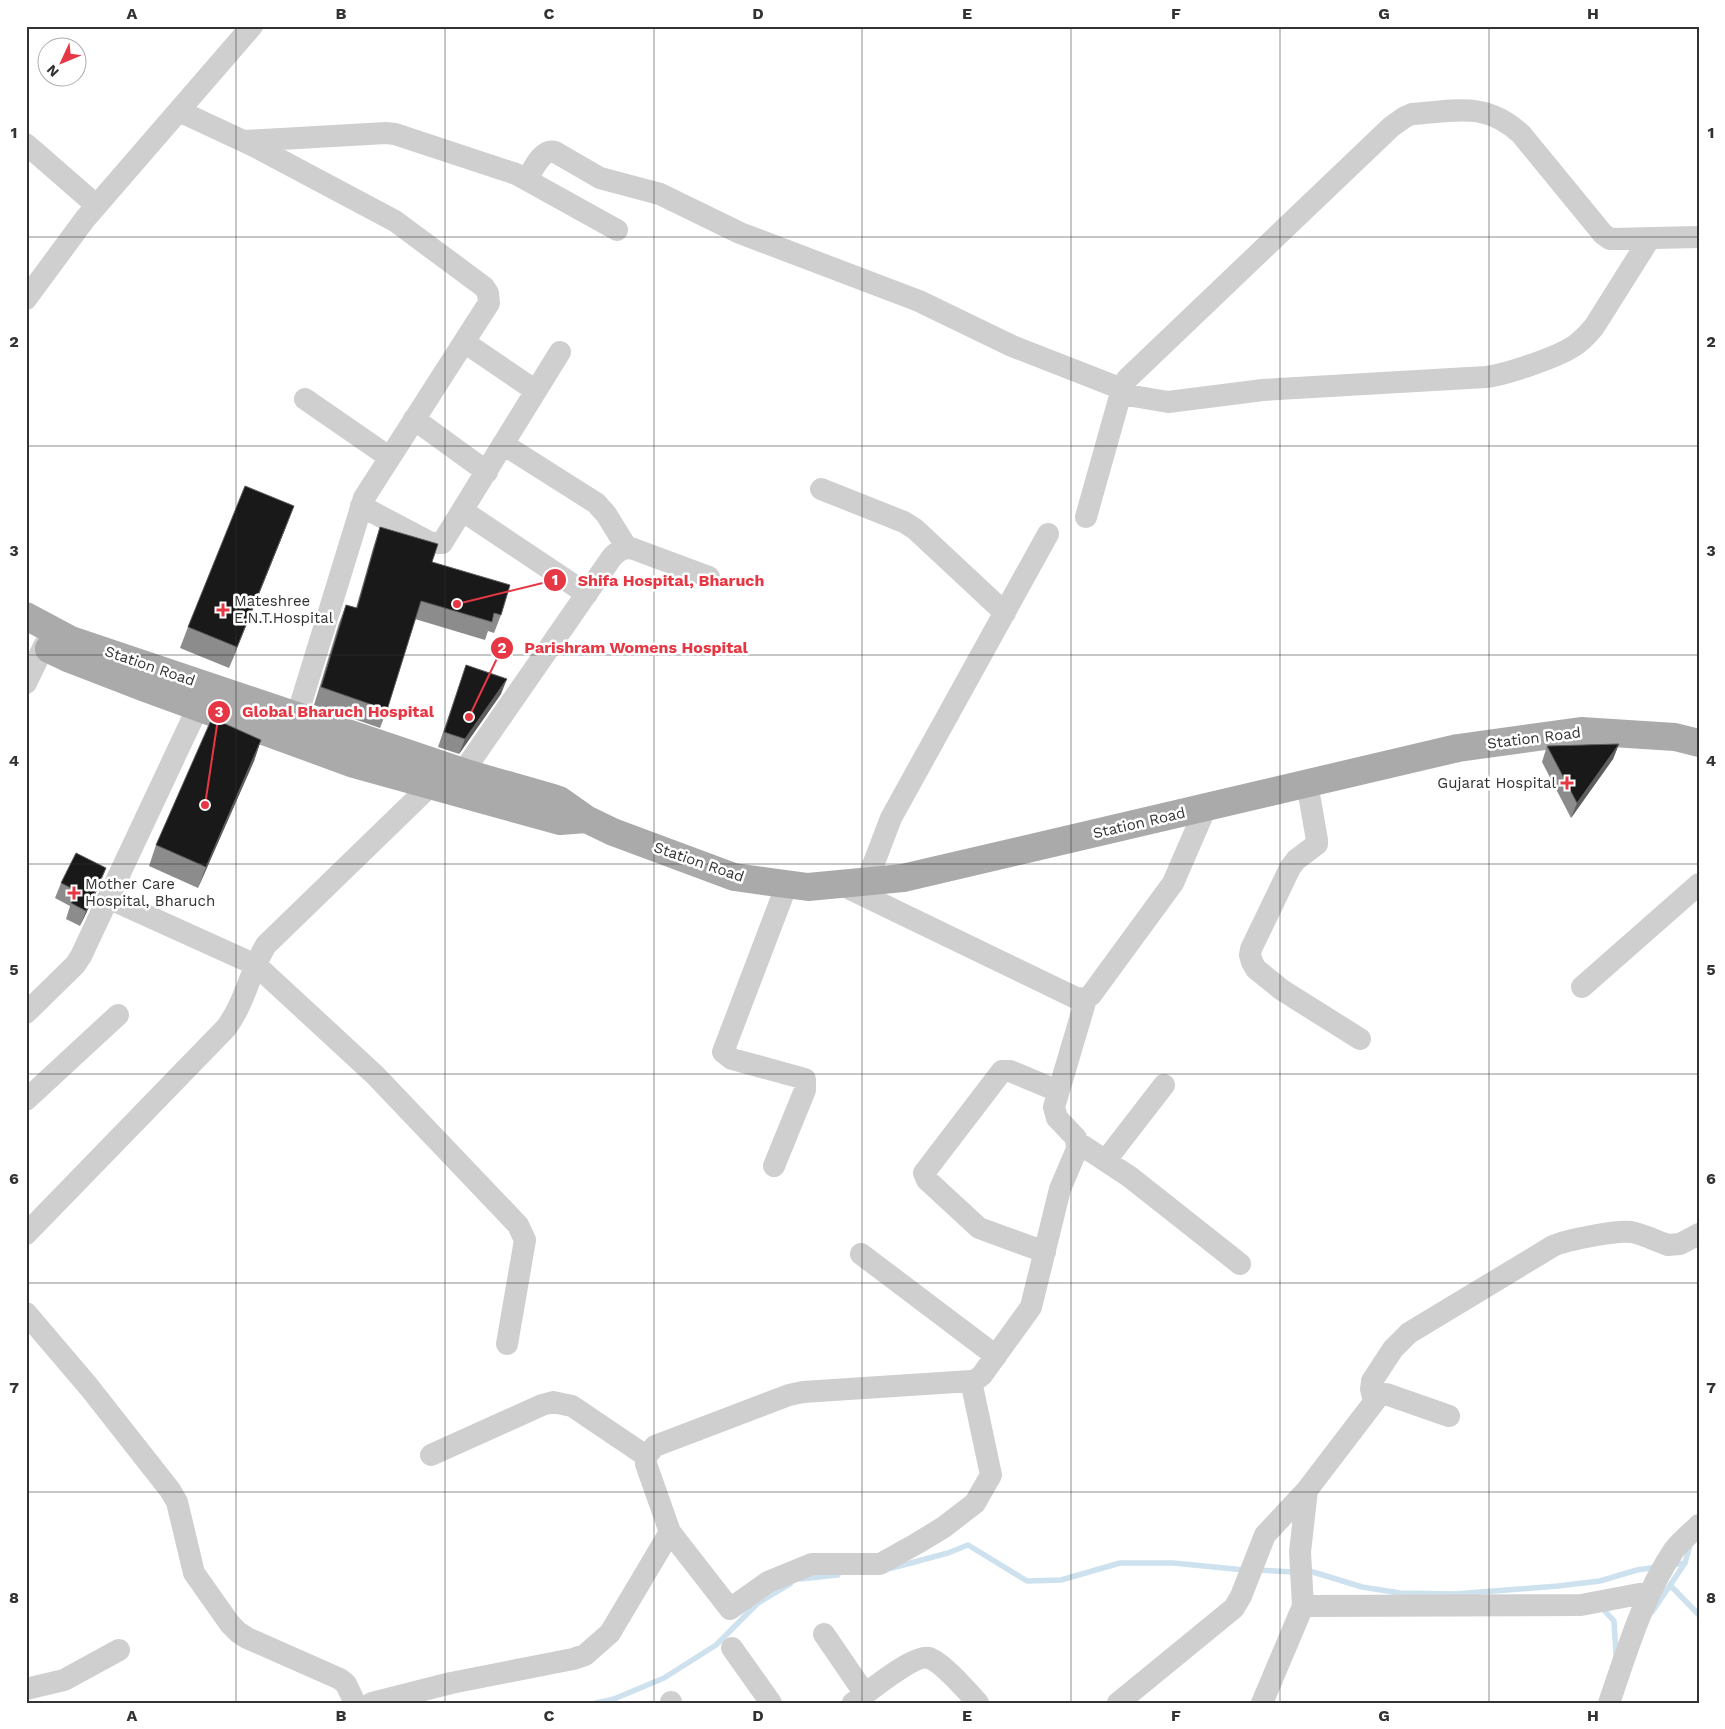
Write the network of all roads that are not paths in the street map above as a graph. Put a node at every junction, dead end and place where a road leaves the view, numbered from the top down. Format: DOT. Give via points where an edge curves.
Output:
graph roads {
  1 [pos="252,26"];
  2 [pos="179,111"];
  3 [pos="243,141"];
  4 [pos="26,144"];
  5 [pos="527,179"];
  6 [pos="96,206"];
  7 [pos="616,230"];
  8 [pos="1699,237"];
  9 [pos="1650,238"];
  10 [pos="26,299"];
  11 [pos="464,342"];
  12 [pos="560,352"];
  13 [pos="536,390"];
  14 [pos="1120,398"];
  15 [pos="305,399"];
  16 [pos="414,418"];
  17 [pos="504,444"];
  18 [pos="389,457"];
  19 [pos="487,472"];
  20 [pos="820,489"];
  21 [pos="361,506"];
  22 [pos="463,511"];
  23 [pos="1086,517"];
  24 [pos="1048,534"];
  25 [pos="627,548"];
  26 [pos="709,577"];
  27 [pos="587,594"];
  28 [pos="1005,612"];
  29 [pos="26,616"];
  30 [pos="35,642"];
  31 [pos="26,684"];
  32 [pos="198,707"];
  33 [pos="297,716"];
  34 [pos="1699,743"];
  35 [pos="463,772"];
  36 [pos="433,774"];
  37 [pos="1307,784"];
  38 [pos="1206,807"];
  39 [pos="586,819"];
  40 [pos="867,881"];
  41 [pos="787,884"];
  42 [pos="840,884"];
  43 [pos="1699,884"];
  44 [pos="108,898"];
  45 [pos="256,965"];
  46 [pos="1582,987"];
  47 [pos="1086,999"];
  48 [pos="26,1013"];
  49 [pos="118,1015"];
  50 [pos="1360,1039"];
  51 [pos="1164,1085"];
  52 [pos="1058,1092"];
  53 [pos="26,1100"];
  54 [pos="1077,1142"];
  55 [pos="1106,1160"];
  56 [pos="774,1166"];
  57 [pos="26,1234"];
  58 [pos="1699,1234"];
  59 [pos="1046,1252"];
  60 [pos="861,1254"];
  61 [pos="1240,1264"];
  62 [pos="26,1313"];
  63 [pos="507,1344"];
  64 [pos="996,1356"];
  65 [pos="970,1381"];
  66 [pos="1374,1401"];
  67 [pos="1449,1416"];
  68 [pos="431,1455"];
  69 [pos="646,1456"];
  70 [pos="1307,1490"];
  71 [pos="1699,1525"];
  72 [pos="670,1532"];
  73 [pos="1650,1592"];
  74 [pos="1302,1606"];
  75 [pos="824,1634"];
  76 [pos="732,1648"];
  77 [pos="119,1650"];
  78 [pos="26,1689"];
  79 [pos="859,1698"];
  80 [pos="355,1703"];
  81 [pos="372,1703"];
  82 [pos="771,1703"];
  83 [pos="978,1703"];
  84 [pos="1118,1703"];
  85 [pos="1262,1703"];
  86 [pos="1609,1703"];
  1 -- 2 [label="street"];
  2 -- 3 [label="street"];
  2 -- 6 [label="street"];
  3 -- 5 [label="street" via="395,134"];
  3 -- 11 [label="street" via="395,221 484,287 489,303"];
  4 -- 6 [label="street"];
  5 -- 7 [label="street"];
  5 -- 14 [label="street" via="544,154 555,152 600,178 660,194 740,232 919,301"];
  6 -- 10 [label="street"];
  8 -- 9 [label="street"];
  9 -- 14 [label="street" via="1586,336 1566,351 1501,374 1263,390 1173,402"];
  9 -- 14 [label="street" via="1606,237 1520,134 1495,116 1474,110 1412,114 1398,121 1130,375"];
  11 -- 13 [label="street"];
  11 -- 16 [label="street"];
  12 -- 13 [label="street"];
  13 -- 17 [label="street"];
  14 -- 23 [label="street"];
  15 -- 18 [label="street"];
  16 -- 18 [label="street"];
  16 -- 19 [label="street"];
  17 -- 19 [label="street"];
  17 -- 25 [label="street" via="596,503"];
  18 -- 21 [label="street"];
  19 -- 22 [label="street"];
  20 -- 28 [label="street" via="915,529"];
  21 -- 22 [label="street" via="437,544 445,540"];
  21 -- 33 [label="street"];
  22 -- 27 [label="street"];
  24 -- 28 [label="street"];
  25 -- 26 [label="street"];
  25 -- 27 [label="street" via="612,557"];
  27 -- 35 [label="street"];
  28 -- 40 [label="street" via="891,818"];
  29 -- 33 [label="main road, Station Road" via="71,640"];
  30 -- 31 [label="street"];
  30 -- 32 [label="main road, Station Road" via="70,659"];
  32 -- 36 [label="main road, Station Road" via="354,764"];
  32 -- 44 [label="street"];
  33 -- 36 [label="main road, Station Road"];
  34 -- 37 [label="main road, Station Road" via="1675,737 1581,731 1458,748"];
  35 -- 36 [label="main road, Station Road"];
  35 -- 39 [label="main road, Station Road" via="560,800"];
  36 -- 39 [label="main road, Station Road" via="560,821"];
  36 -- 45 [label="street" via="266,945"];
  37 -- 38 [label="main road, Station Road"];
  37 -- 50 [label="street" via="1317,844 1290,868 1250,955 1256,968 1287,994"];
  38 -- 40 [label="main road, Station Road" via="903,878"];
  38 -- 47 [label="street" via="1173,883"];
  39 -- 41 [label="main road, Station Road" via="734,877"];
  40 -- 42 [label="main road, Station Road"];
  41 -- 42 [label="main road, Station Road"];
  41 -- 56 [label="street" via="723,1052 732,1059 804,1079 805,1090"];
  42 -- 47 [label="street" via="1076,998"];
  43 -- 46 [label="street"];
  44 -- 45 [label="street"];
  44 -- 48 [label="street" via="79,960"];
  45 -- 57 [label="street" via="226,1028"];
  45 -- 63 [label="street" via="375,1074 518,1225 525,1240"];
  47 -- 52 [label="street"];
  49 -- 53 [label="street"];
  51 -- 55 [label="street"];
  52 -- 54 [label="street" via="1055,1114"];
  52 -- 59 [label="street" via="1010,1070 1002,1071 924,1173 927,1180 979,1228"];
  54 -- 55 [label="street"];
  54 -- 59 [label="street" via="1060,1189"];
  55 -- 61 [label="street"];
  58 -- 66 [label="street" via="1674,1246 1626,1232 1553,1246 1401,1340 1372,1381"];
  59 -- 64 [label="street" via="1032,1307"];
  60 -- 64 [label="street"];
  62 -- 80 [label="street" via="170,1490 177,1502 194,1573 230,1624 247,1638 340,1679"];
  64 -- 65 [label="street" via="982,1376"];
  65 -- 69 [label="street" via="789,1395 655,1446"];
  65 -- 72 [label="street" via="991,1475 975,1503 944,1527 880,1564 812,1564 768,1582 730,1610"];
  66 -- 67 [label="street" via="1386,1394"];
  66 -- 70 [label="street"];
  68 -- 69 [label="street" via="554,1402 572,1406"];
  69 -- 72 [label="street"];
  70 -- 74 [label="street" via="1300,1552"];
  70 -- 84 [label="street" via="1265,1535 1241,1596 1229,1613"];
  71 -- 73 [label="street" via="1675,1549"];
  72 -- 81 [label="street" via="610,1633 585,1655"];
  73 -- 74 [label="street" via="1581,1605"];
  73 -- 86 [label="street"];
  74 -- 85 [label="street"];
  75 -- 79 [label="street"];
  76 -- 82 [label="street"];
  77 -- 78 [label="street" via="64,1680"];
  79 -- 83 [label="street" via="909,1663 930,1658"];
}
